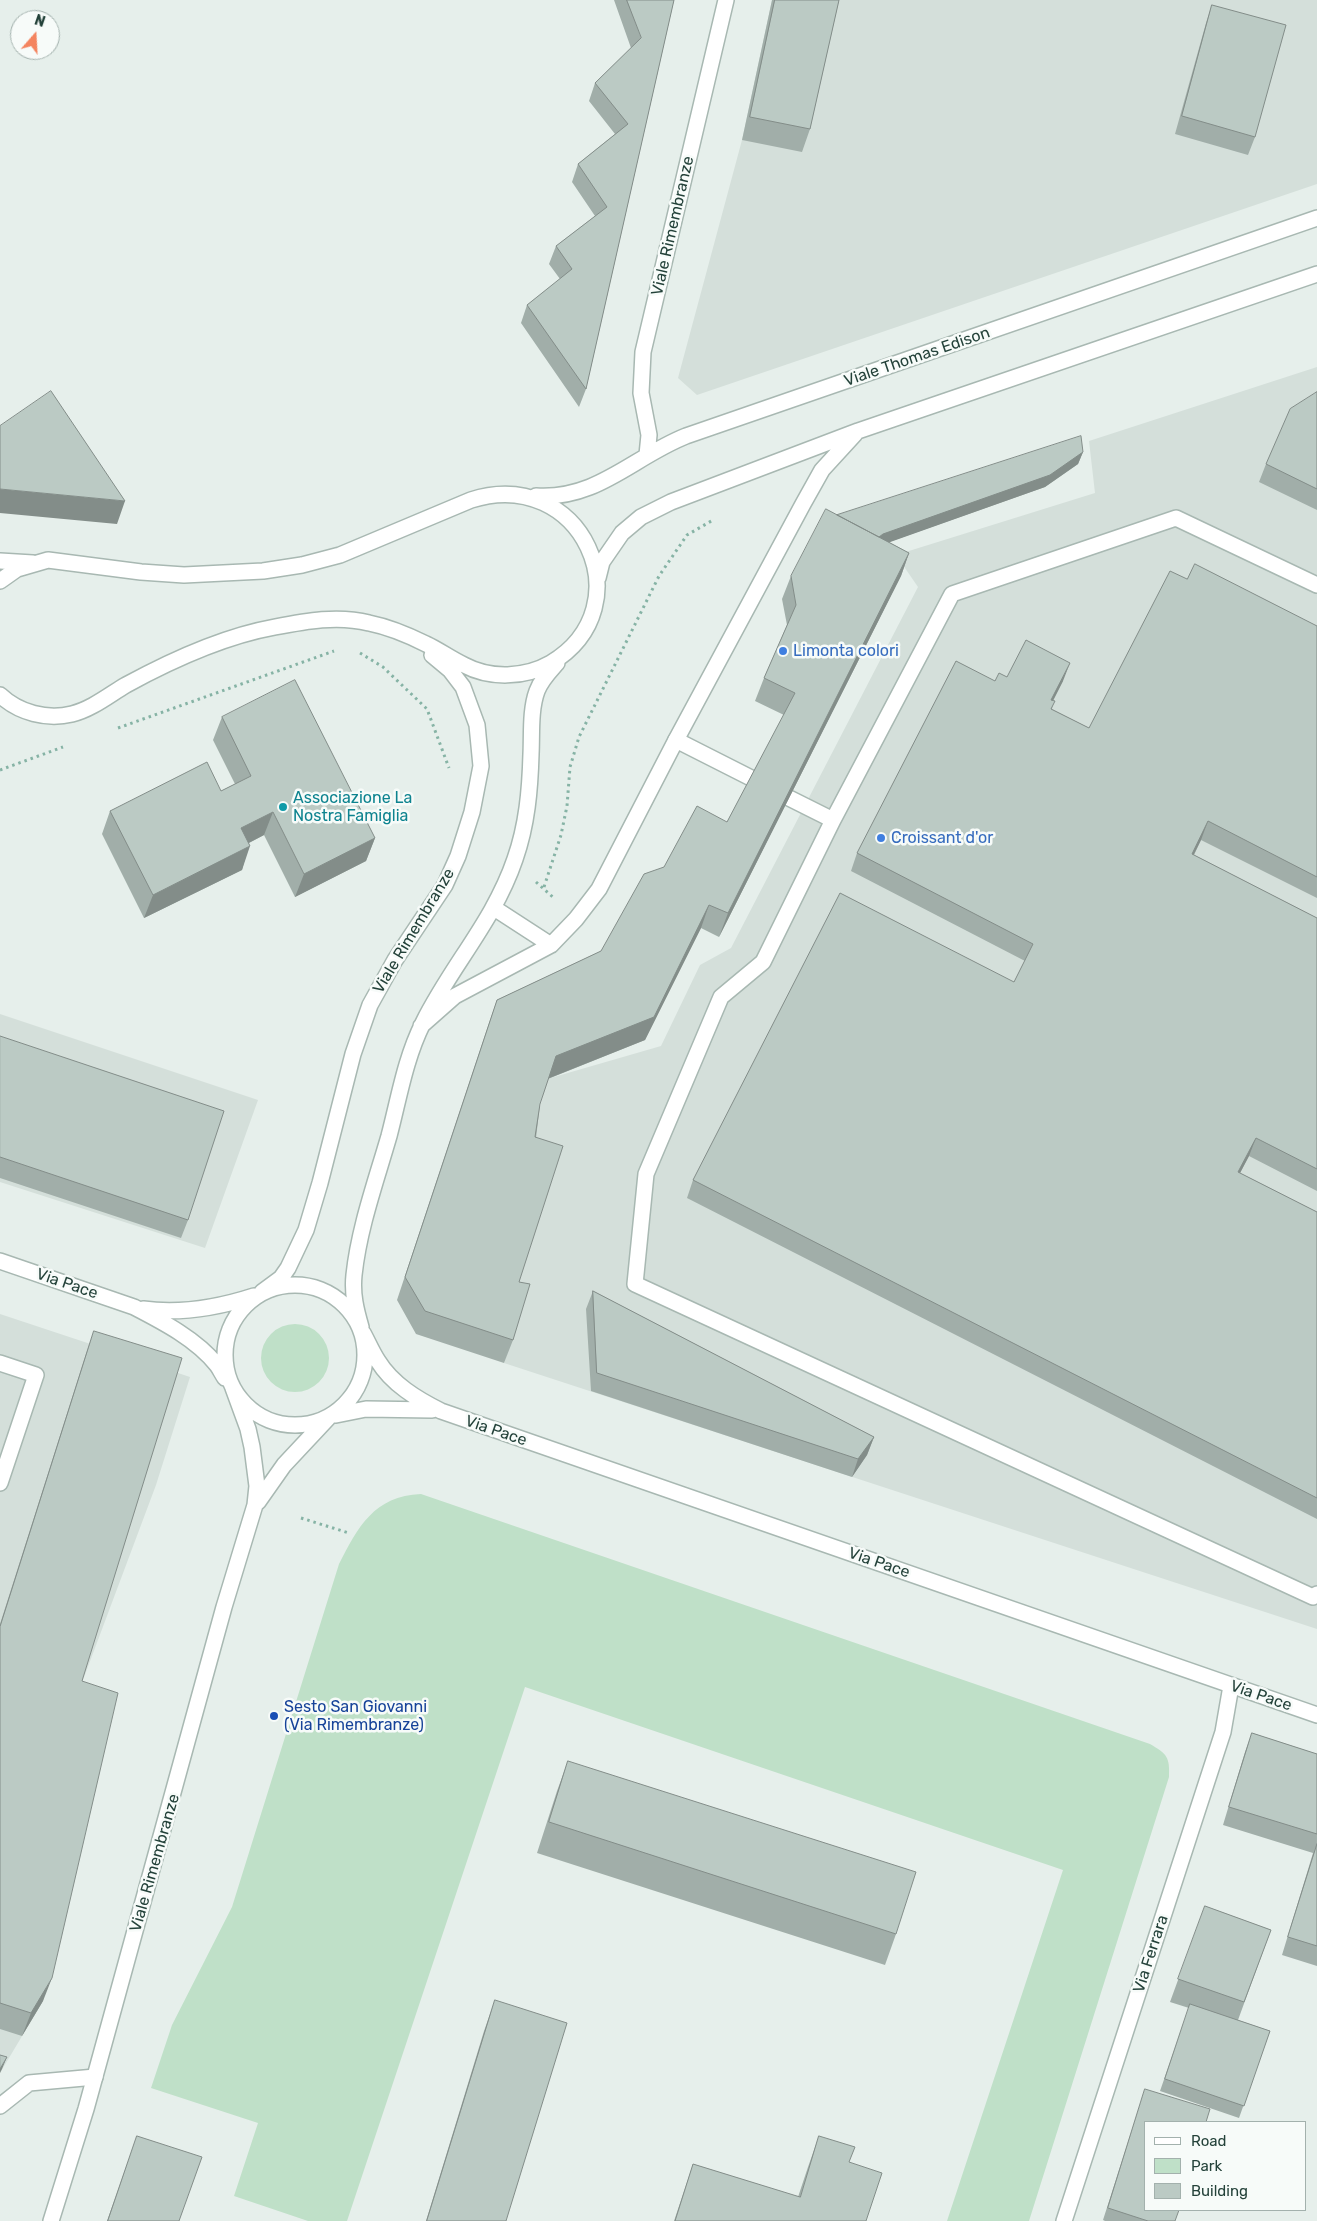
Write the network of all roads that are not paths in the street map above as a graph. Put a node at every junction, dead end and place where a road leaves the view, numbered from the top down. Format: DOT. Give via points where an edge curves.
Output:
graph roads {
  1 [pos="726,0"];
  2 [pos="1317,218"];
  3 [pos="1317,274"];
  4 [pos="858,431"];
  5 [pos="647,455"];
  6 [pos="522,495"];
  7 [pos="0,561"];
  8 [pos="33,563"];
  9 [pos="0,581"];
  10 [pos="1317,585"];
  11 [pos="596,594"];
  12 [pos="408,636"];
  13 [pos="564,654"];
  14 [pos="0,694"];
  15 [pos="22,709"];
  16 [pos="0,712"];
  17 [pos="676,740"];
  18 [pos="753,779"];
  19 [pos="789,798"];
  20 [pos="833,820"];
  21 [pos="494,908"];
  22 [pos="551,945"];
  23 [pos="422,1026"];
  24 [pos="0,1261"];
  25 [pos="260,1294"];
  26 [pos="134,1307"];
  27 [pos="362,1330"];
  28 [pos="0,1362"];
  29 [pos="232,1387"];
  30 [pos="441,1411"];
  31 [pos="330,1417"];
  32 [pos="0,1483"];
  33 [pos="255,1505"];
  34 [pos="1317,1594"];
  35 [pos="1231,1686"];
  36 [pos="1317,1715"];
  37 [pos="95,2077"];
  38 [pos="0,2106"];
  39 [pos="51,2221"];
  40 [pos="1064,2221"];
  1 -- 5 [label="street, Viale Rimembranze" via="643,352 642,393 649,435"];
  2 -- 5 [label="street, Viale Thomas Edison" via="686,436"];
  3 -- 4 [label="street"];
  4 -- 11 [label="street" via="671,502 641,518 618,539 602,562"];
  4 -- 17 [label="street" via="822,470"];
  5 -- 6 [label="street, Viale Thomas Edison" via="631,468 590,488 554,497"];
  6 -- 8 [label="street, Viale Thomas Edison" via="488,494 340,555 263,571 184,575 48,560"];
  6 -- 11 [label="street" via="553,507 578,530 593,561"];
  7 -- 8 [label="street"];
  8 -- 9 [label="street"];
  10 -- 20 [label="street" via="1176,518 952,594"];
  11 -- 13 [label="street" via="586,627"];
  12 -- 13 [label="street" via="465,666 499,675 534,671"];
  12 -- 15 [label="street" via="367,622 346,619 267,628 157,669 73,713 56,716"];
  12 -- 25 [label="street, Viale Rimembranze" via="450,670 463,687 477,725 481,766 478,790 460,850 445,885 395,960 370,1005 353,1054 313,1208 297,1250 281,1278"];
  13 -- 21 [label="street" via="537,691 525,824 509,878"];
  14 -- 15 [label="street"];
  15 -- 16 [label="street"];
  17 -- 18 [label="street"];
  17 -- 22 [label="street" via="599,889"];
  19 -- 20 [label="street"];
  20 -- 34 [label="street" via="763,962 721,997 646,1174 635,1284 1313,1597"];
  21 -- 22 [label="street"];
  21 -- 23 [label="street"];
  22 -- 23 [label="street" via="455,996"];
  23 -- 27 [label="street" via="405,1070 357,1256 354,1305"];
  24 -- 26 [label="street, Via Pace"];
  25 -- 26 [label="street, Via Pace" via="210,1306 159,1310"];
  25 -- 27 [label="street" via="291,1284 319,1288 345,1304"];
  25 -- 29 [label="street" via="237,1314 227,1336 225,1362"];
  26 -- 29 [label="street, Via Pace" via="192,1343 216,1365"];
  27 -- 30 [label="street, Via Pace" via="390,1376 420,1401"];
  27 -- 31 [label="street" via="367,1358 362,1380 351,1399"];
  28 -- 32 [label="street" via="36,1375"];
  29 -- 31 [label="street" via="252,1411 275,1422 300,1426"];
  29 -- 33 [label="street, Viale Rimembranze" via="252,1447 257,1486"];
  30 -- 31 [label="street, Via Pace" via="366,1409"];
  30 -- 35 [label="street, Via Pace"];
  31 -- 33 [label="street, Viale Rimembranze" via="284,1465"];
  33 -- 37 [label="street, Viale Rimembranze"];
  35 -- 36 [label="street, Via Pace"];
  35 -- 40 [label="street, Via Ferrara" via="1223,1732"];
  37 -- 38 [label="street" via="29,2083"];
  37 -- 39 [label="street, Viale Rimembranze"];
}
